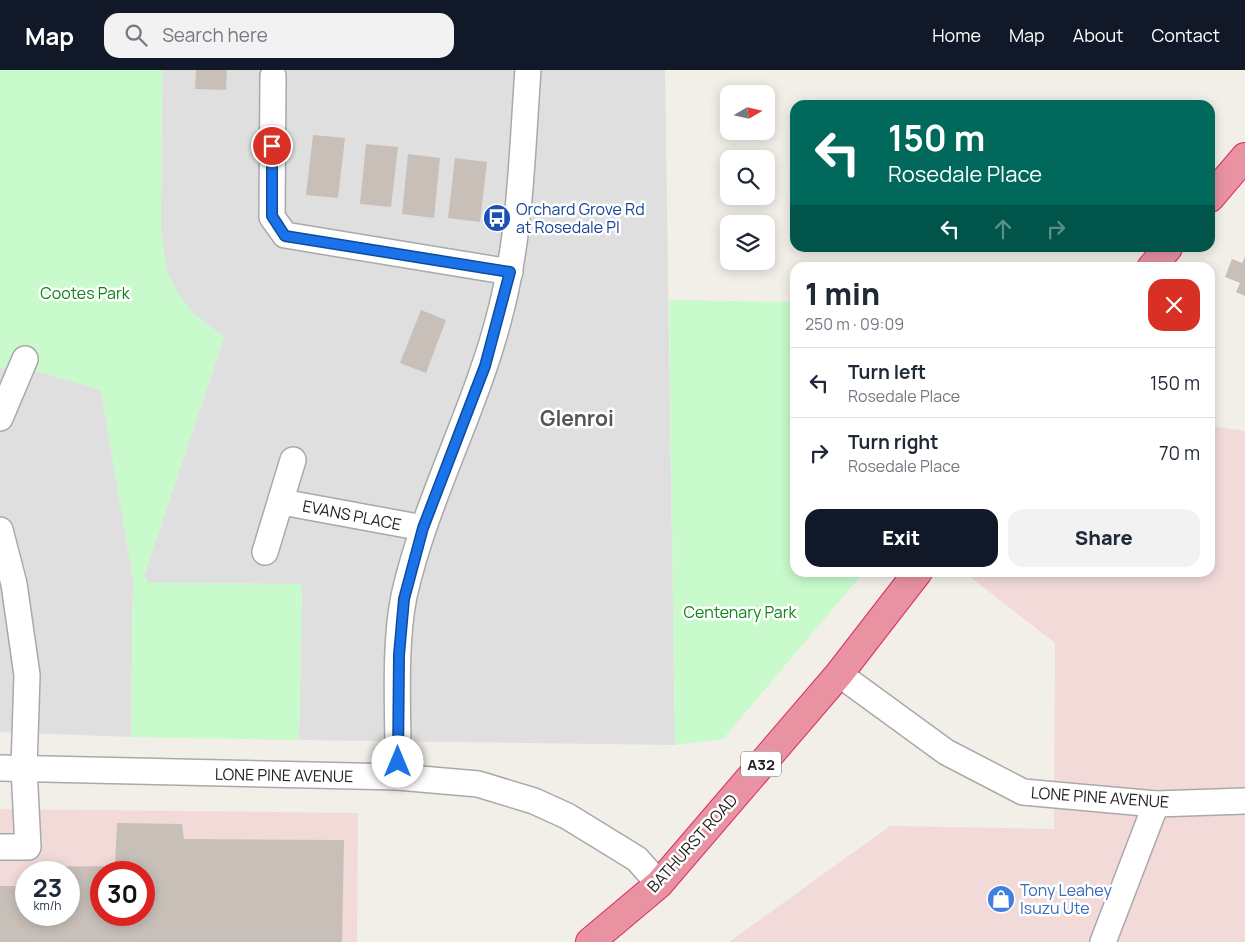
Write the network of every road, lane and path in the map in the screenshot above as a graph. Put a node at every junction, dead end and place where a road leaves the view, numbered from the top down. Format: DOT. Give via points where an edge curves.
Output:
graph roads {
  1 [pos="528,70"];
  2 [pos="273,76"];
  3 [pos="1245,156"];
  4 [pos="1215,192"];
  5 [pos="1165,252"];
  6 [pos="1156,262"];
  7 [pos="510,272"];
  8 [pos="25,359"];
  9 [pos="0,418"];
  10 [pos="294,460"];
  11 [pos="282,502"];
  12 [pos="423,528"];
  13 [pos="0,530"];
  14 [pos="265,552"];
  15 [pos="914,577"];
  16 [pos="839,674"];
  17 [pos="12,768"];
  18 [pos="398,777"];
  19 [pos="1245,800"];
  20 [pos="1156,804"];
  21 [pos="0,847"];
  22 [pos="659,884"];
  23 [pos="590,942"];
  24 [pos="1103,942"];
  1 -- 7 [label="street"];
  2 -- 7 [label="street" via="272,216 285,236"];
  3 -- 4 [label="highway"];
  5 -- 6 [label="highway"];
  7 -- 12 [label="street" via="485,366"];
  8 -- 9 [label="street"];
  10 -- 11 [label="street, EVANS PLACE"];
  11 -- 12 [label="street, EVANS PLACE"];
  11 -- 14 [label="street, EVANS PLACE"];
  12 -- 18 [label="street" via="404,599 400,628"];
  13 -- 17 [label="street" via="14,584 27,675"];
  15 -- 16 [label="highway, BATHURST ROAD / A32"];
  16 -- 20 [label="street, LONE PINE AVENUE" via="946,752 1023,792"];
  16 -- 22 [label="highway, BATHURST ROAD / A32"];
  17 -- 18 [label="street, LONE PINE AVENUE"];
  17 -- 21 [label="street" via="28,847"];
  18 -- 22 [label="street, LONE PINE AVENUE" via="478,784 534,801 567,816 637,859"];
  19 -- 20 [label="street, LONE PINE AVENUE"];
  20 -- 24 [label="street"];
  22 -- 23 [label="highway, BATHURST ROAD / A32"];
}
